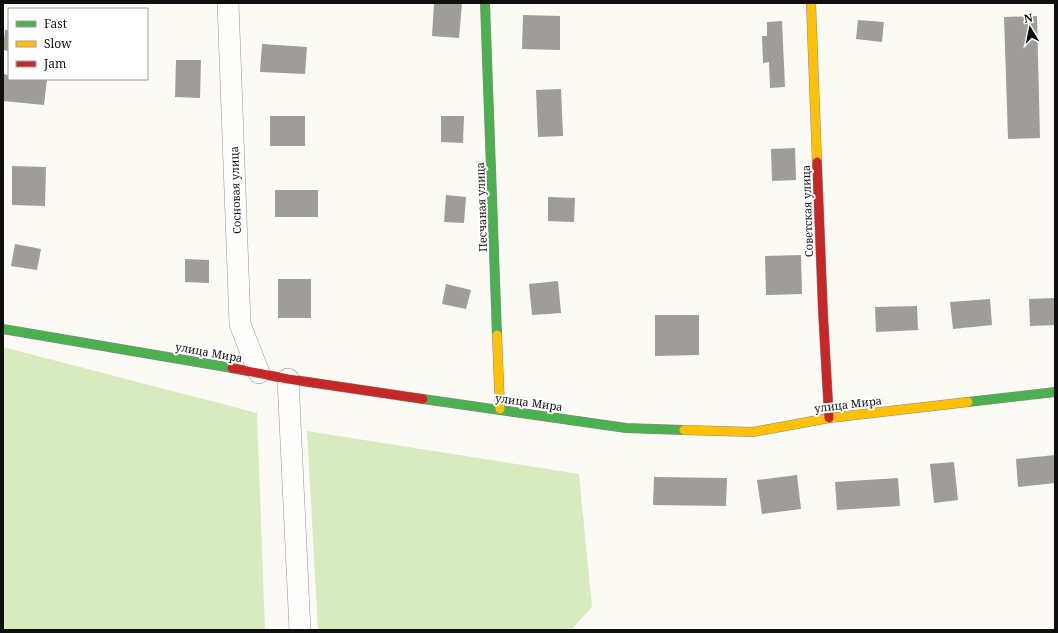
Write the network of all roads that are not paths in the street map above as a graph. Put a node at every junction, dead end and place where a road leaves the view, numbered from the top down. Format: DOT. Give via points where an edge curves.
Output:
graph roads {
  1 [pos="228,3"];
  2 [pos="485,3"];
  3 [pos="811,3"];
  4 [pos="3,329"];
  5 [pos="259,373"];
  6 [pos="288,379"];
  7 [pos="1055,392"];
  8 [pos="500,409"];
  9 [pos="828,418"];
  10 [pos="300,630"];
  1 -- 5 [label="street, Сосновая улица" via="240,324"];
  2 -- 8 [label="street, Песчаная улица"];
  3 -- 9 [label="street, Советская улица"];
  4 -- 5 [label="street, улица Мира"];
  5 -- 6 [label="street, улица Мира"];
  6 -- 8 [label="street, улица Мира"];
  6 -- 10 [label="street"];
  7 -- 9 [label="street, улица Мира"];
  8 -- 9 [label="street, улица Мира" via="626,428 753,432"];
}
